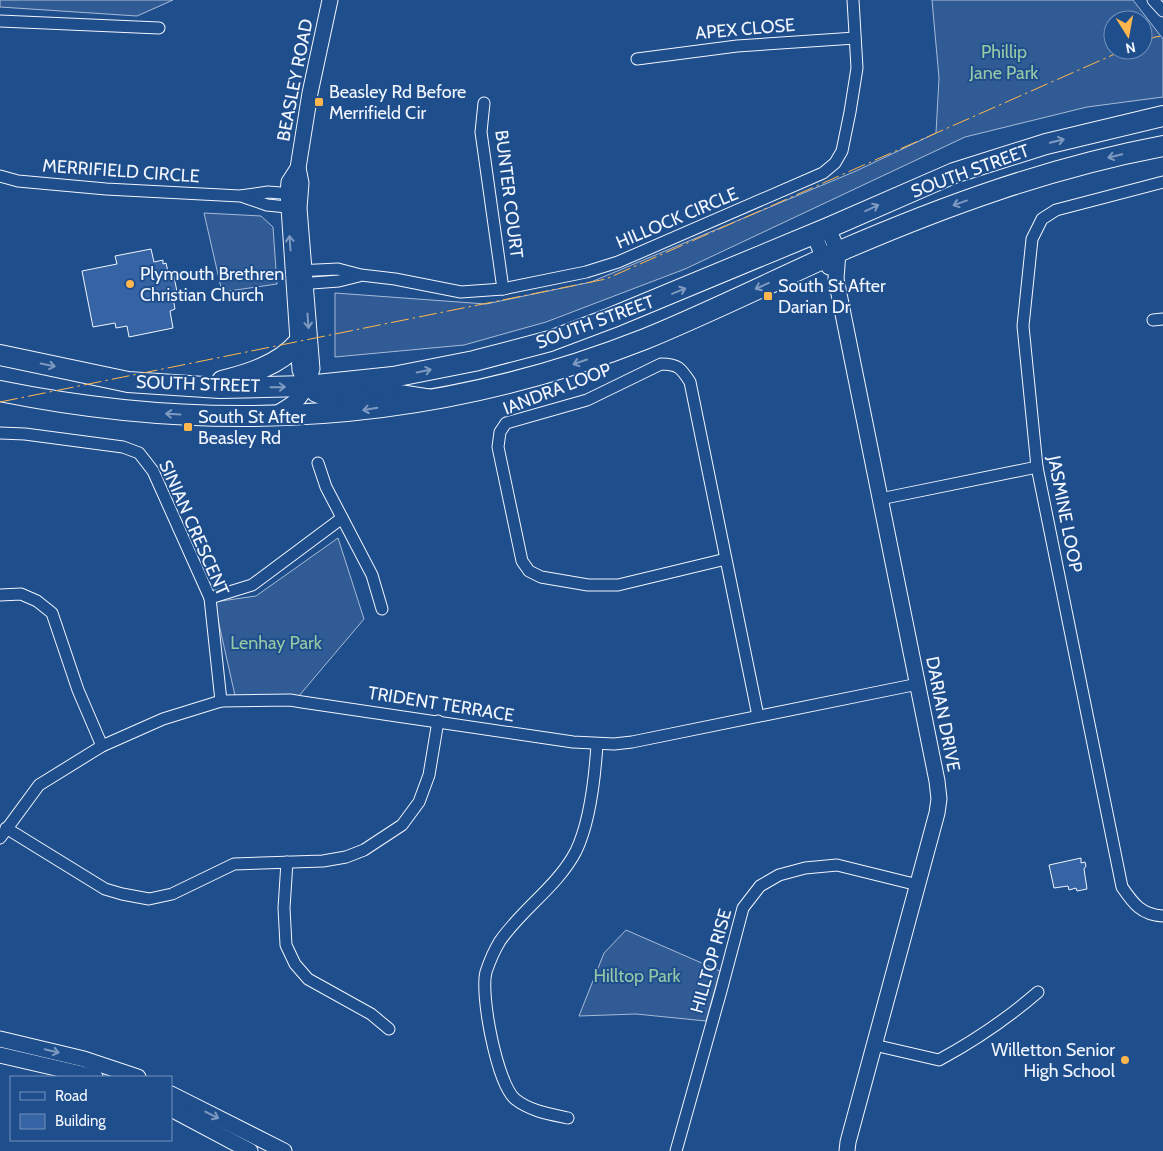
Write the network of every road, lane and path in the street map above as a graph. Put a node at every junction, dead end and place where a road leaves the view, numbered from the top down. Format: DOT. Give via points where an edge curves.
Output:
graph roads {
  1 [pos="330,0"];
  2 [pos="853,0"];
  3 [pos="1153,0"];
  4 [pos="1163,11"];
  5 [pos="0,21"];
  6 [pos="159,28"];
  7 [pos="855,38"];
  8 [pos="637,59"];
  9 [pos="484,103"];
  10 [pos="1163,116"];
  11 [pos="1163,146"];
  12 [pos="0,176"];
  13 [pos="1163,182"];
  14 [pos="294,201"];
  15 [pos="821,231"];
  16 [pos="831,255"];
  17 [pos="299,278"];
  18 [pos="503,289"];
  19 [pos="298,344"];
  20 [pos="0,355"];
  21 [pos="307,386"];
  22 [pos="200,387"];
  23 [pos="0,391"];
  24 [pos="435,399"];
  25 [pos="271,417"];
  26 [pos="0,432"];
  27 [pos="318,463"];
  28 [pos="1037,467"];
  29 [pos="880,499"];
  30 [pos="342,518"];
  31 [pos="726,559"];
  32 [pos="0,595"];
  33 [pos="210,598"];
  34 [pos="382,609"];
  35 [pos="918,684"];
  36 [pos="221,700"];
  37 [pos="758,716"];
  38 [pos="438,721"];
  39 [pos="597,744"];
  40 [pos="102,746"];
  41 [pos="6,828"];
  42 [pos="0,838"];
  43 [pos="287,862"];
  44 [pos="918,885"];
  45 [pos="1163,916"];
  46 [pos="1038,992"];
  47 [pos="389,1029"];
  48 [pos="0,1038"];
  49 [pos="874,1045"];
  50 [pos="0,1055"];
  51 [pos="91,1076"];
  52 [pos="135,1076"];
  53 [pos="172,1095"];
  54 [pos="172,1110"];
  55 [pos="568,1118"];
  56 [pos="250,1151"];
  57 [pos="284,1151"];
  58 [pos="676,1151"];
  59 [pos="846,1151"];
  1 -- 14 [label="main road, BEASLEY ROAD" via="298,168 289,182"];
  2 -- 7 [label="street, HILLOCK CIRCLE"];
  3 -- 4 [label="street"];
  5 -- 6 [label="street"];
  7 -- 8 [label="street, APEX CLOSE" via="737,46"];
  7 -- 18 [label="street, HILLOCK CIRCLE" via="857,68 842,151 823,173 618,262"];
  9 -- 18 [label="street, BUNTER COURT" via="481,132"];
  15 -- 10 [label="highway, SOUTH STREET, one-way" via="954,173 1046,144"];
  11 -- 16 [label="highway, SOUTH STREET, one-way" via="998,189"];
  12 -- 14 [label="street, MERRIFIELD CIRCLE" via="18,181 106,189 240,196 267,205"];
  13 -- 28 [label="street, JASMINE LOOP" via="1056,210 1042,219 1032,239 1023,326"];
  14 -- 17 [label="main road, BEASLEY ROAD"];
  15 -- 16 [label="main road, DARIAN DRIVE"];
  21 -- 15 [label="highway, SOUTH STREET, one-way" via="394,377 550,341"];
  16 -- 24 [label="highway, SOUTH STREET, one-way" via="648,338 605,354 514,382"];
  16 -- 29 [label="main road, DARIAN DRIVE"];
  17 -- 18 [label="street, HILLOCK CIRCLE" via="338,269 361,276 461,292"];
  17 -- 19 [label="main road, BEASLEY ROAD"];
  17 -- 21 [label="main road, BEASLEY ROAD, one-way" via="312,369"];
  19 -- 21 [label="main road, BEASLEY ROAD" via="300,370"];
  19 -- 22 [label="highway" via="284,357 261,368"];
  20 -- 22 [label="highway, SOUTH STREET, one-way" via="128,382"];
  22 -- 21 [label="highway, SOUTH STREET, one-way"];
  21 -- 24 [label="main road" via="327,399 396,392"];
  21 -- 25 [label="main road" via="300,399"];
  25 -- 23 [label="highway, SOUTH STREET, one-way" via="133,412"];
  24 -- 25 [label="highway, SOUTH STREET, one-way" via="362,410"];
  26 -- 33 [label="street, SINIAN CRESCENT" via="123,447 139,453 153,470"];
  27 -- 30 [label="street"];
  28 -- 29 [label="street"];
  28 -- 45 [label="street, JASMINE LOOP" via="1122,887 1133,903 1145,912"];
  29 -- 35 [label="main road, DARIAN DRIVE"];
  30 -- 33 [label="street" via="252,585"];
  30 -- 34 [label="street" via="372,575"];
  31 -- 31 [label="street, IANDRA LOOP" via="690,382 683,370 672,364 661,364 587,400 506,424 500,432 498,447 522,561 529,572 588,585 618,585"];
  31 -- 37 [label="street, IANDRA LOOP"];
  32 -- 40 [label="street" via="21,594 52,613 78,690"];
  33 -- 36 [label="street, SINIAN CRESCENT"];
  35 -- 37 [label="street, TRIDENT TERRACE"];
  35 -- 44 [label="main road, DARIAN DRIVE" via="938,799"];
  36 -- 38 [label="street, TRIDENT TERRACE" via="290,700"];
  36 -- 40 [label="street, TRIDENT TERRACE" via="163,718"];
  37 -- 39 [label="street, TRIDENT TERRACE" via="632,742"];
  38 -- 39 [label="street, TRIDENT TERRACE"];
  38 -- 43 [label="street" via="429,775 419,802 402,825 364,850 346,857"];
  39 -- 55 [label="street" via="586,826 575,852 564,870 500,941 486,973 485,1005 503,1080 514,1098 533,1110"];
  40 -- 41 [label="street, TRIDENT TERRACE" via="39,785"];
  41 -- 42 [label="street, TRIDENT TERRACE"];
  41 -- 43 [label="street" via="104,889 149,898 172,894 234,864"];
  43 -- 47 [label="street" via="286,945 295,964 308,978 371,1014"];
  44 -- 49 [label="main road, DARIAN DRIVE"];
  44 -- 58 [label="street, HILLTOP RISE" via="838,865 805,868 779,875 760,886 743,908"];
  46 -- 49 [label="street" via="966,1045 939,1060"];
  48 -- 52 [label="main road, one-way"];
  49 -- 59 [label="main road, DARIAN DRIVE"];
  50 -- 51 [label="main road"];
  53 -- 57 [label="main road, one-way"];
  54 -- 56 [label="main road"];
}
